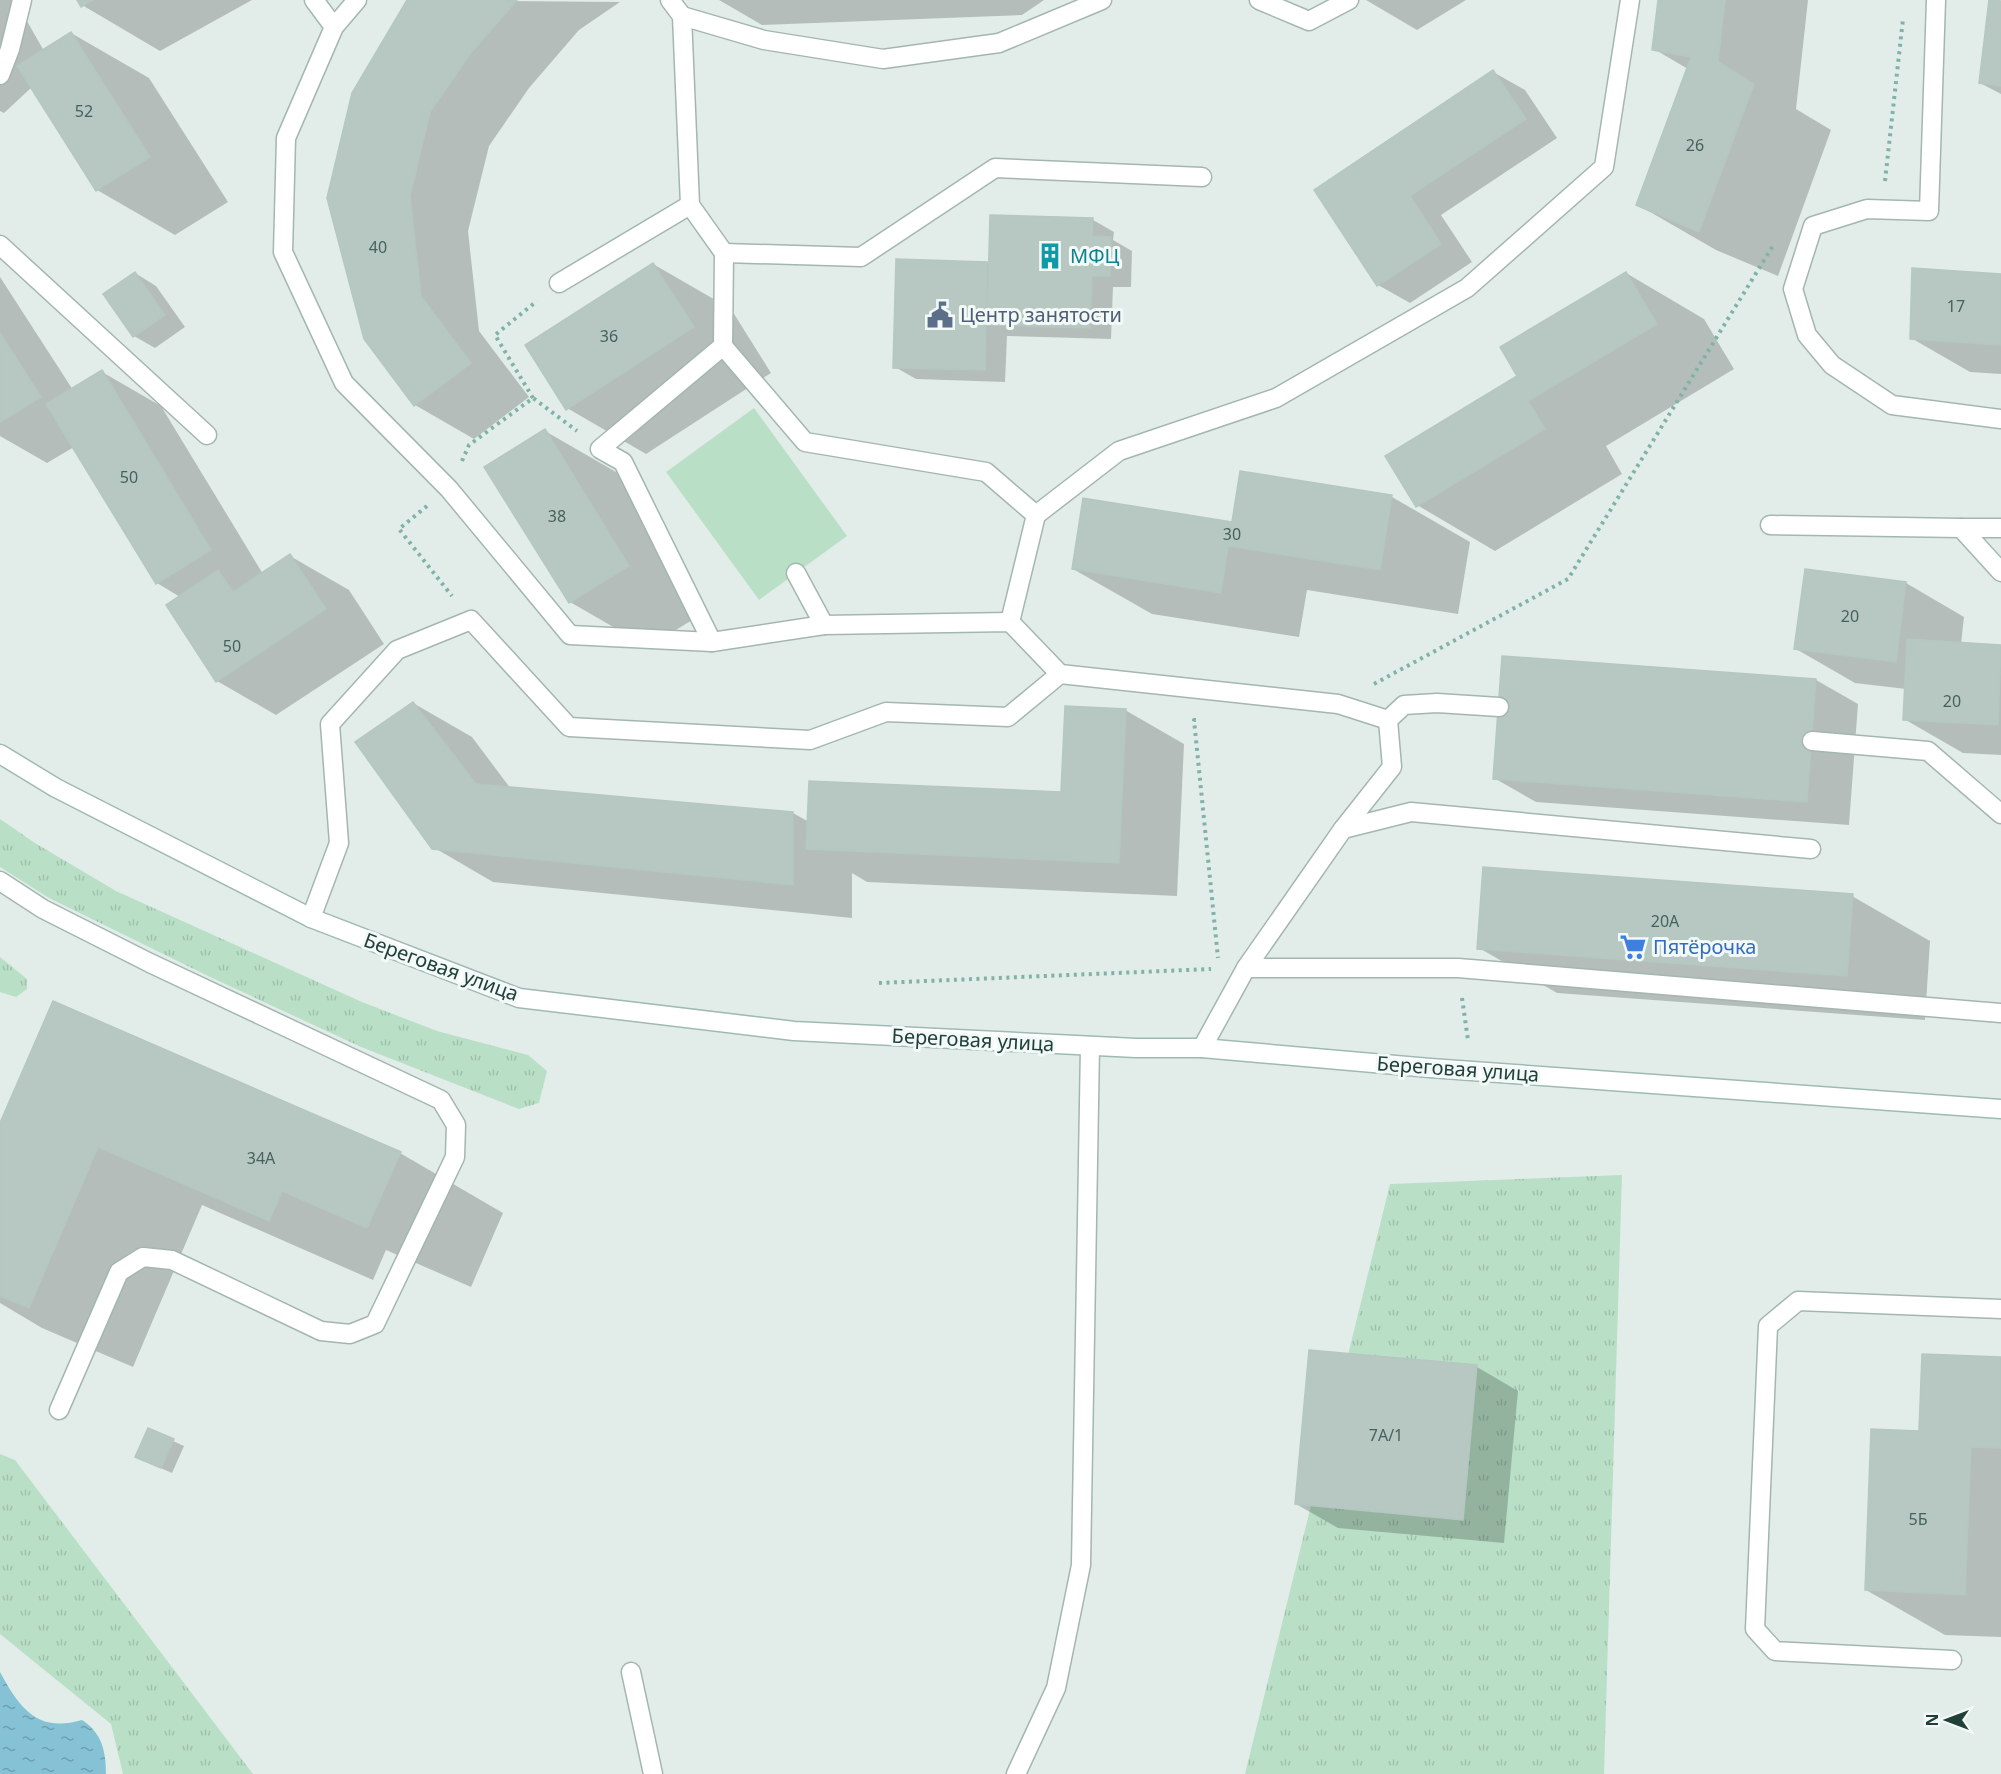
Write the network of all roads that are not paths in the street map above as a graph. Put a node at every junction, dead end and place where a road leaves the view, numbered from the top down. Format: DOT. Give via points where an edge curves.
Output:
graph roads {
  1 [pos="22,0"];
  2 [pos="314,0"];
  3 [pos="357,0"];
  4 [pos="670,0"];
  5 [pos="1101,0"];
  6 [pos="1259,0"];
  7 [pos="1349,0"];
  8 [pos="1630,0"];
  9 [pos="1936,0"];
  10 [pos="682,16"];
  11 [pos="334,27"];
  12 [pos="0,75"];
  13 [pos="1202,177"];
  14 [pos="690,205"];
  15 [pos="0,245"];
  16 [pos="724,253"];
  17 [pos="559,283"];
  18 [pos="723,346"];
  19 [pos="2001,419"];
  20 [pos="207,435"];
  21 [pos="1036,515"];
  22 [pos="1770,525"];
  23 [pos="1961,528"];
  24 [pos="2001,528"];
  25 [pos="2001,572"];
  26 [pos="796,573"];
  27 [pos="1010,622"];
  28 [pos="824,625"];
  29 [pos="712,642"];
  30 [pos="1060,674"];
  31 [pos="1498,707"];
  32 [pos="1388,720"];
  33 [pos="1812,741"];
  34 [pos="0,754"];
  35 [pos="2001,814"];
  36 [pos="1342,829"];
  37 [pos="1811,849"];
  38 [pos="0,881"];
  39 [pos="311,918"];
  40 [pos="1246,968"];
  41 [pos="2001,1013"];
  42 [pos="1090,1046"];
  43 [pos="1202,1048"];
  44 [pos="2001,1109"];
  45 [pos="2001,1309"];
  46 [pos="59,1410"];
  47 [pos="1952,1660"];
  48 [pos="631,1672"];
  49 [pos="653,1774"];
  50 [pos="1016,1774"];
  1 -- 12 [label="main road"];
  2 -- 11 [label="main road"];
  3 -- 11 [label="main road"];
  4 -- 10 [label="main road"];
  5 -- 10 [label="main road" via="999,43 884,59 764,40"];
  6 -- 7 [label="main road" via="1309,21"];
  8 -- 21 [label="main road" via="1604,167 1467,288 1276,398 1119,451"];
  9 -- 19 [label="main road" via="1929,211 1867,209 1813,226 1793,289 1807,335 1832,365 1893,405"];
  10 -- 14 [label="main road"];
  11 -- 29 [label="main road" via="286,138 283,252 345,383 449,489 570,635"];
  13 -- 16 [label="main road" via="995,168 861,257"];
  14 -- 16 [label="main road"];
  14 -- 17 [label="main road"];
  15 -- 20 [label="main road"];
  16 -- 18 [label="main road"];
  18 -- 21 [label="main road" via="805,442 986,472"];
  18 -- 29 [label="main road" via="600,449 623,462"];
  21 -- 27 [label="main road"];
  22 -- 23 [label="main road"];
  23 -- 24 [label="main road"];
  23 -- 25 [label="main road"];
  26 -- 28 [label="main road"];
  27 -- 28 [label="main road"];
  27 -- 30 [label="main road"];
  28 -- 29 [label="main road"];
  30 -- 32 [label="main road" via="1338,704"];
  30 -- 39 [label="main road" via="1008,717 886,712 810,740 569,727 471,620 397,650 330,724 339,843"];
  31 -- 32 [label="main road" via="1404,705"];
  32 -- 36 [label="main road" via="1392,767"];
  33 -- 35 [label="main road" via="1928,751"];
  34 -- 39 [label="main road, Береговая улица" via="56,788"];
  36 -- 37 [label="main road" via="1411,812"];
  36 -- 40 [label="main road"];
  38 -- 46 [label="main road" via="43,909 150,963 441,1100 456,1125 455,1157 375,1324 350,1334 321,1331 172,1260 143,1257 119,1272"];
  39 -- 42 [label="main road, Береговая улица" via="519,998 794,1031"];
  40 -- 41 [label="main road" via="1458,968"];
  40 -- 43 [label="main road"];
  42 -- 43 [label="main road, Береговая улица"];
  42 -- 50 [label="main road" via="1081,1565 1056,1689"];
  43 -- 44 [label="main road, Береговая улица"];
  45 -- 47 [label="main road" via="1798,1301 1768,1326 1755,1629 1774,1651"];
  48 -- 49 [label="main road"];
}
